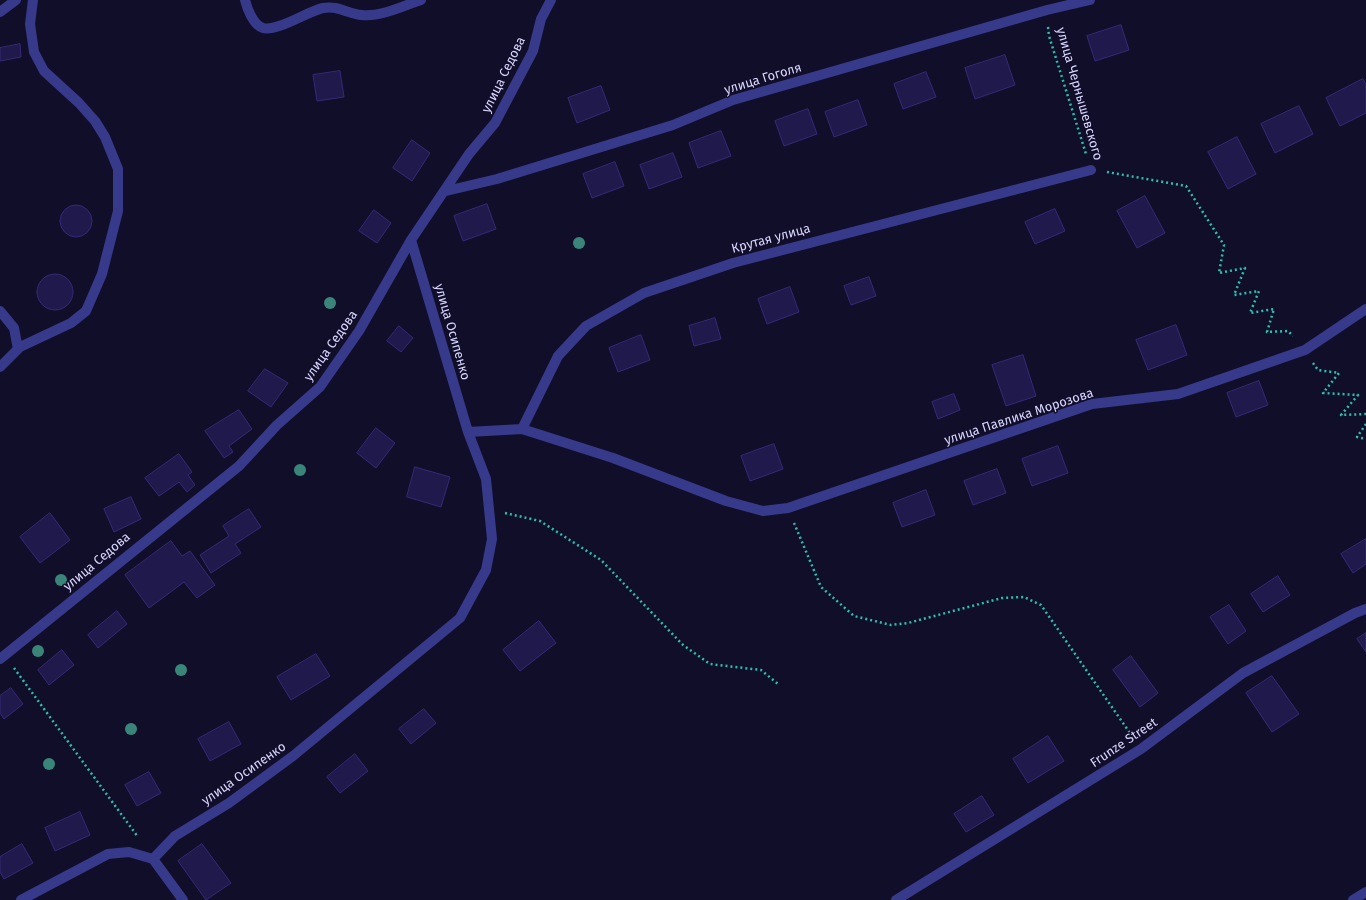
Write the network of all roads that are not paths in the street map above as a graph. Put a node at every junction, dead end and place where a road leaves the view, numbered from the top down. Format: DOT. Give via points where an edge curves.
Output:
graph roads {
  1 [pos="16,0"];
  2 [pos="33,0"];
  3 [pos="245,0"];
  4 [pos="421,0"];
  5 [pos="551,0"];
  6 [pos="1090,0"];
  7 [pos="0,12"];
  8 [pos="1091,170"];
  9 [pos="446,191"];
  10 [pos="411,240"];
  11 [pos="1366,309"];
  12 [pos="0,311"];
  13 [pos="18,349"];
  14 [pos="0,367"];
  15 [pos="522,429"];
  16 [pos="468,432"];
  17 [pos="1366,609"];
  18 [pos="3,658"];
  19 [pos="153,858"];
  20 [pos="1366,892"];
  21 [pos="22,900"];
  22 [pos="184,900"];
  23 [pos="896,900"];
  24 [pos="1353,900"];
  1 -- 7 [label="street"];
  2 -- 13 [label="street" via="30,24 34,52 44,71 79,103 102,131 116,162 119,195 118,211 102,274 86,311 71,323"];
  3 -- 4 [label="street" via="259,26 265,28 327,7 367,15 383,13"];
  5 -- 9 [label="street, улица Седова" via="541,19 533,51 495,122 469,154"];
  6 -- 9 [label="street, улица Гоголя" via="733,100 666,127 497,179"];
  8 -- 15 [label="street, Крутая улица" via="733,263 644,293 586,326 558,356"];
  9 -- 10 [label="street, улица Седова"];
  10 -- 16 [label="street, улица Осипенко"];
  10 -- 18 [label="street, улица Седова" via="359,331 320,387 277,425 238,466"];
  11 -- 15 [label="street, улица Павлика Морозова" via="1305,350 1178,394 1092,404 788,508 763,511 733,503 614,458"];
  12 -- 13 [label="street" via="14,328"];
  13 -- 14 [label="street"];
  15 -- 16 [label="street"];
  16 -- 19 [label="street, улица Осипенко" via="486,479 492,539 486,570 460,618 293,756 229,803 175,836"];
  17 -- 23 [label="street, Frunze Street" via="1243,673 1141,749"];
  19 -- 21 [label="street" via="129,852 108,854"];
  19 -- 22 [label="street"];
  20 -- 24 [label="street"];
}
